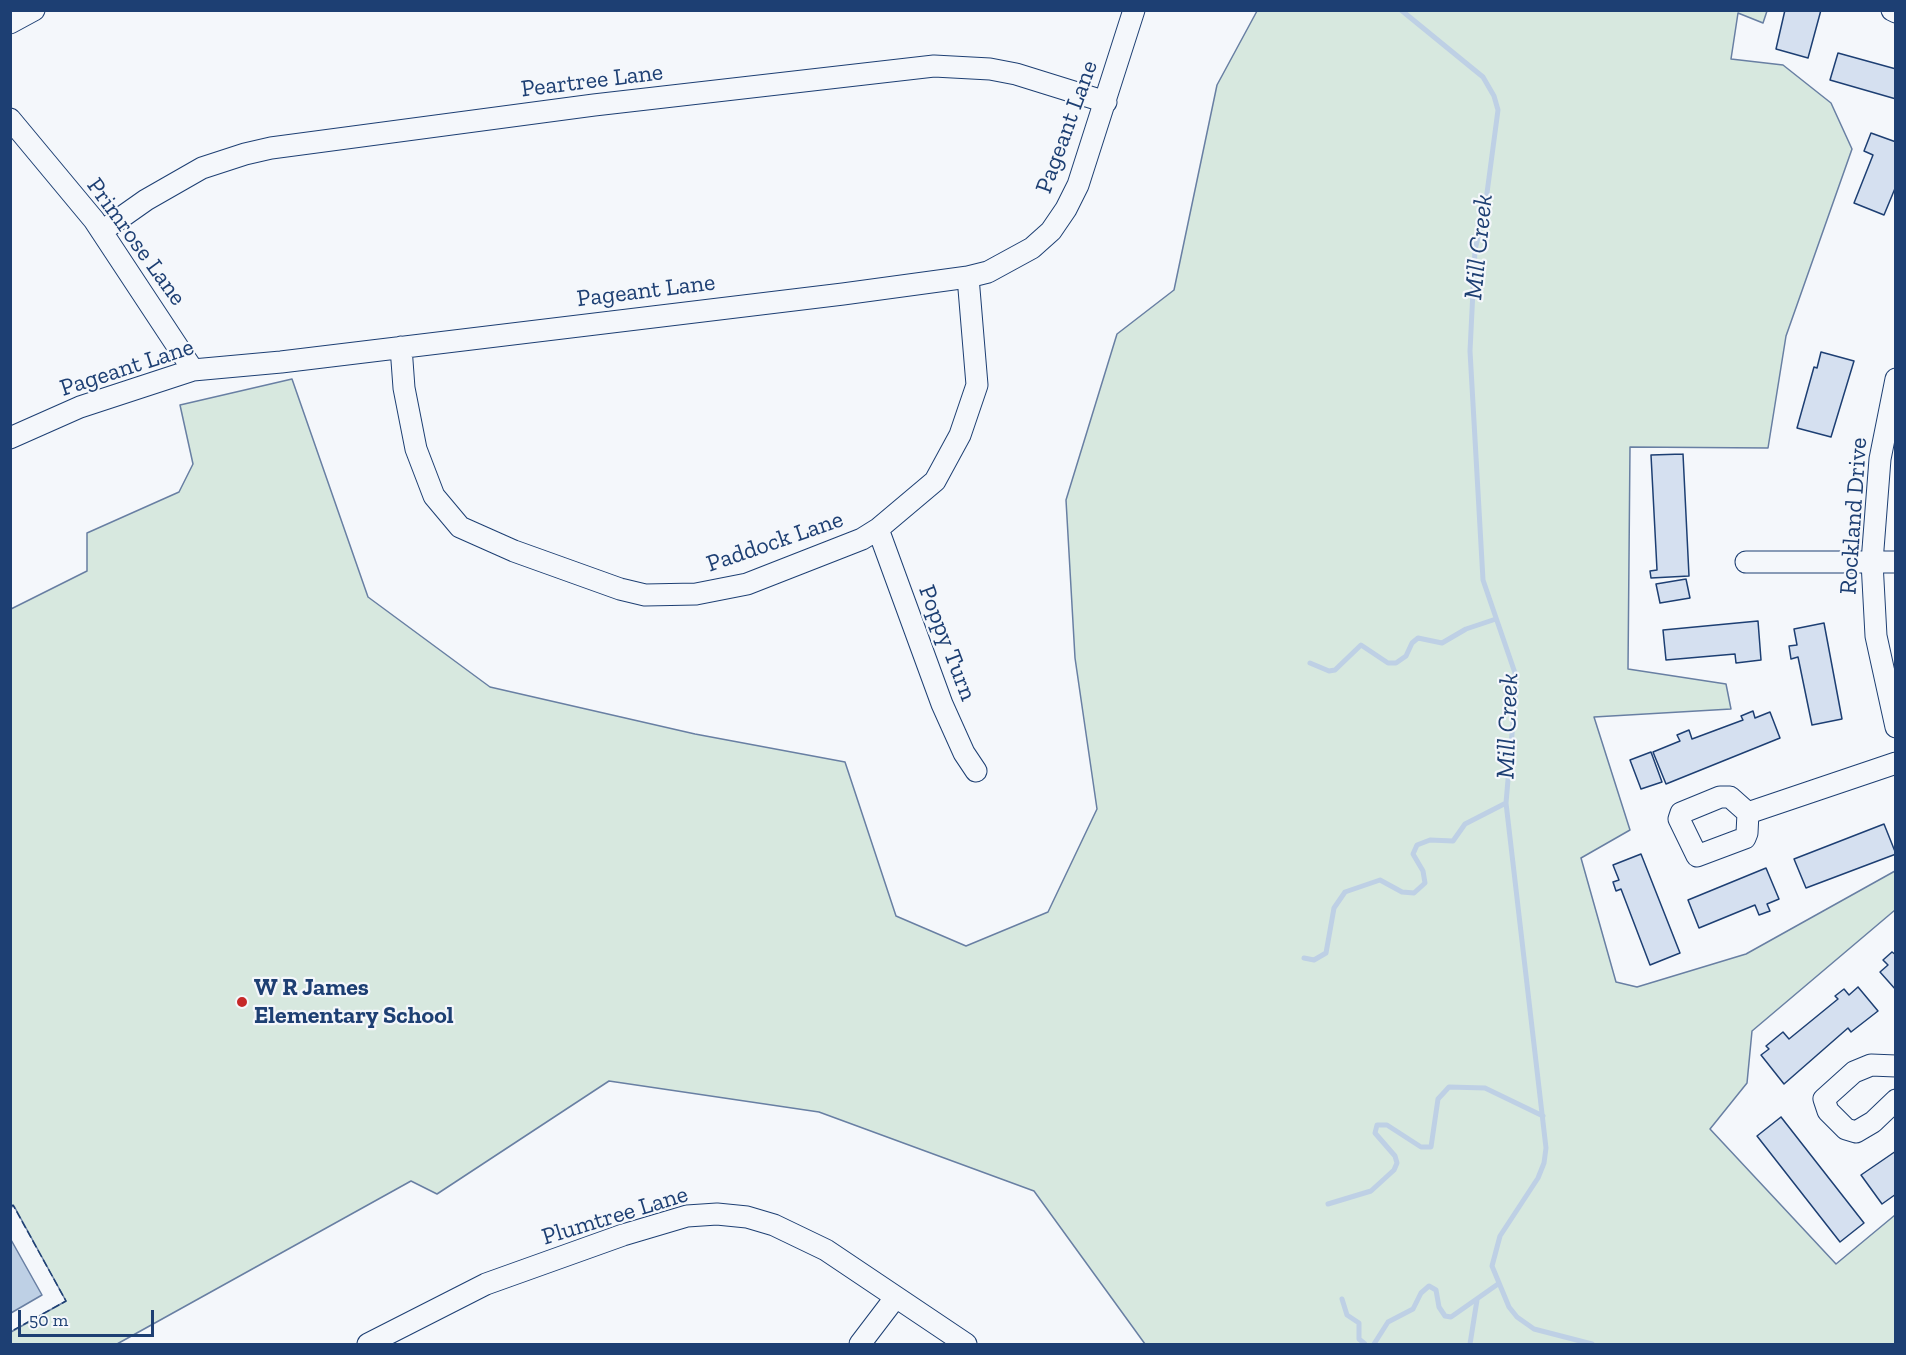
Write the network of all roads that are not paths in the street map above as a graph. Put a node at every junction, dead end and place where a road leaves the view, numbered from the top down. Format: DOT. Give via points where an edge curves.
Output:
graph roads {
  1 [pos="34,10"];
  2 [pos="1134,10"];
  3 [pos="10,23"];
  4 [pos="1106,102"];
  5 [pos="10,119"];
  6 [pos="102,231"];
  7 [pos="968,278"];
  8 [pos="401,347"];
  9 [pos="193,370"];
  10 [pos="1896,379"];
  11 [pos="10,438"];
  12 [pos="879,529"];
  13 [pos="1746,562"];
  14 [pos="1872,562"];
  15 [pos="1896,562"];
  16 [pos="1896,728"];
  17 [pos="1896,763"];
  18 [pos="976,771"];
  19 [pos="1748,813"];
  20 [pos="1896,1066"];
  21 [pos="1896,1100"];
  22 [pos="895,1298"];
  23 [pos="368,1344"];
  24 [pos="860,1344"];
  25 [pos="966,1344"];
  1 -- 3 [label="street"];
  2 -- 4 [label="street, Pageant Lane"];
  4 -- 6 [label="street, Peartree Lane" via="1008,73 934,66 594,105 245,154 202,168"];
  4 -- 7 [label="street, Pageant Lane" via="1078,185 1051,231 1010,261"];
  5 -- 6 [label="street, Primrose Lane"];
  6 -- 9 [label="street, Primrose Lane"];
  7 -- 8 [label="street, Pageant Lane"];
  7 -- 12 [label="street, Paddock Lane" via="977,385 960,435 935,481"];
  8 -- 9 [label="street, Pageant Lane"];
  8 -- 12 [label="street, Paddock Lane" via="416,449 434,496 460,527 514,551 645,595 696,594 771,576"];
  9 -- 11 [label="street, Pageant Lane" via="80,407"];
  10 -- 14 [label="street, Rockland Drive" via="1879,468"];
  12 -- 18 [label="street, Poppy Turn" via="942,704 969,764"];
  13 -- 14 [label="street"];
  14 -- 15 [label="street"];
  14 -- 16 [label="street, Rockland Drive" via="1876,636"];
  17 -- 19 [label="street"];
  20 -- 21 [label="street" via="1871,1065 1854,1072 1824,1099 1828,1111 1846,1129 1856,1132"];
  22 -- 23 [label="street, Plumtree Lane" via="826,1251 774,1225 727,1215 687,1216 486,1284"];
  22 -- 24 [label="street"];
  22 -- 25 [label="street, Plumtree Lane"];
}
